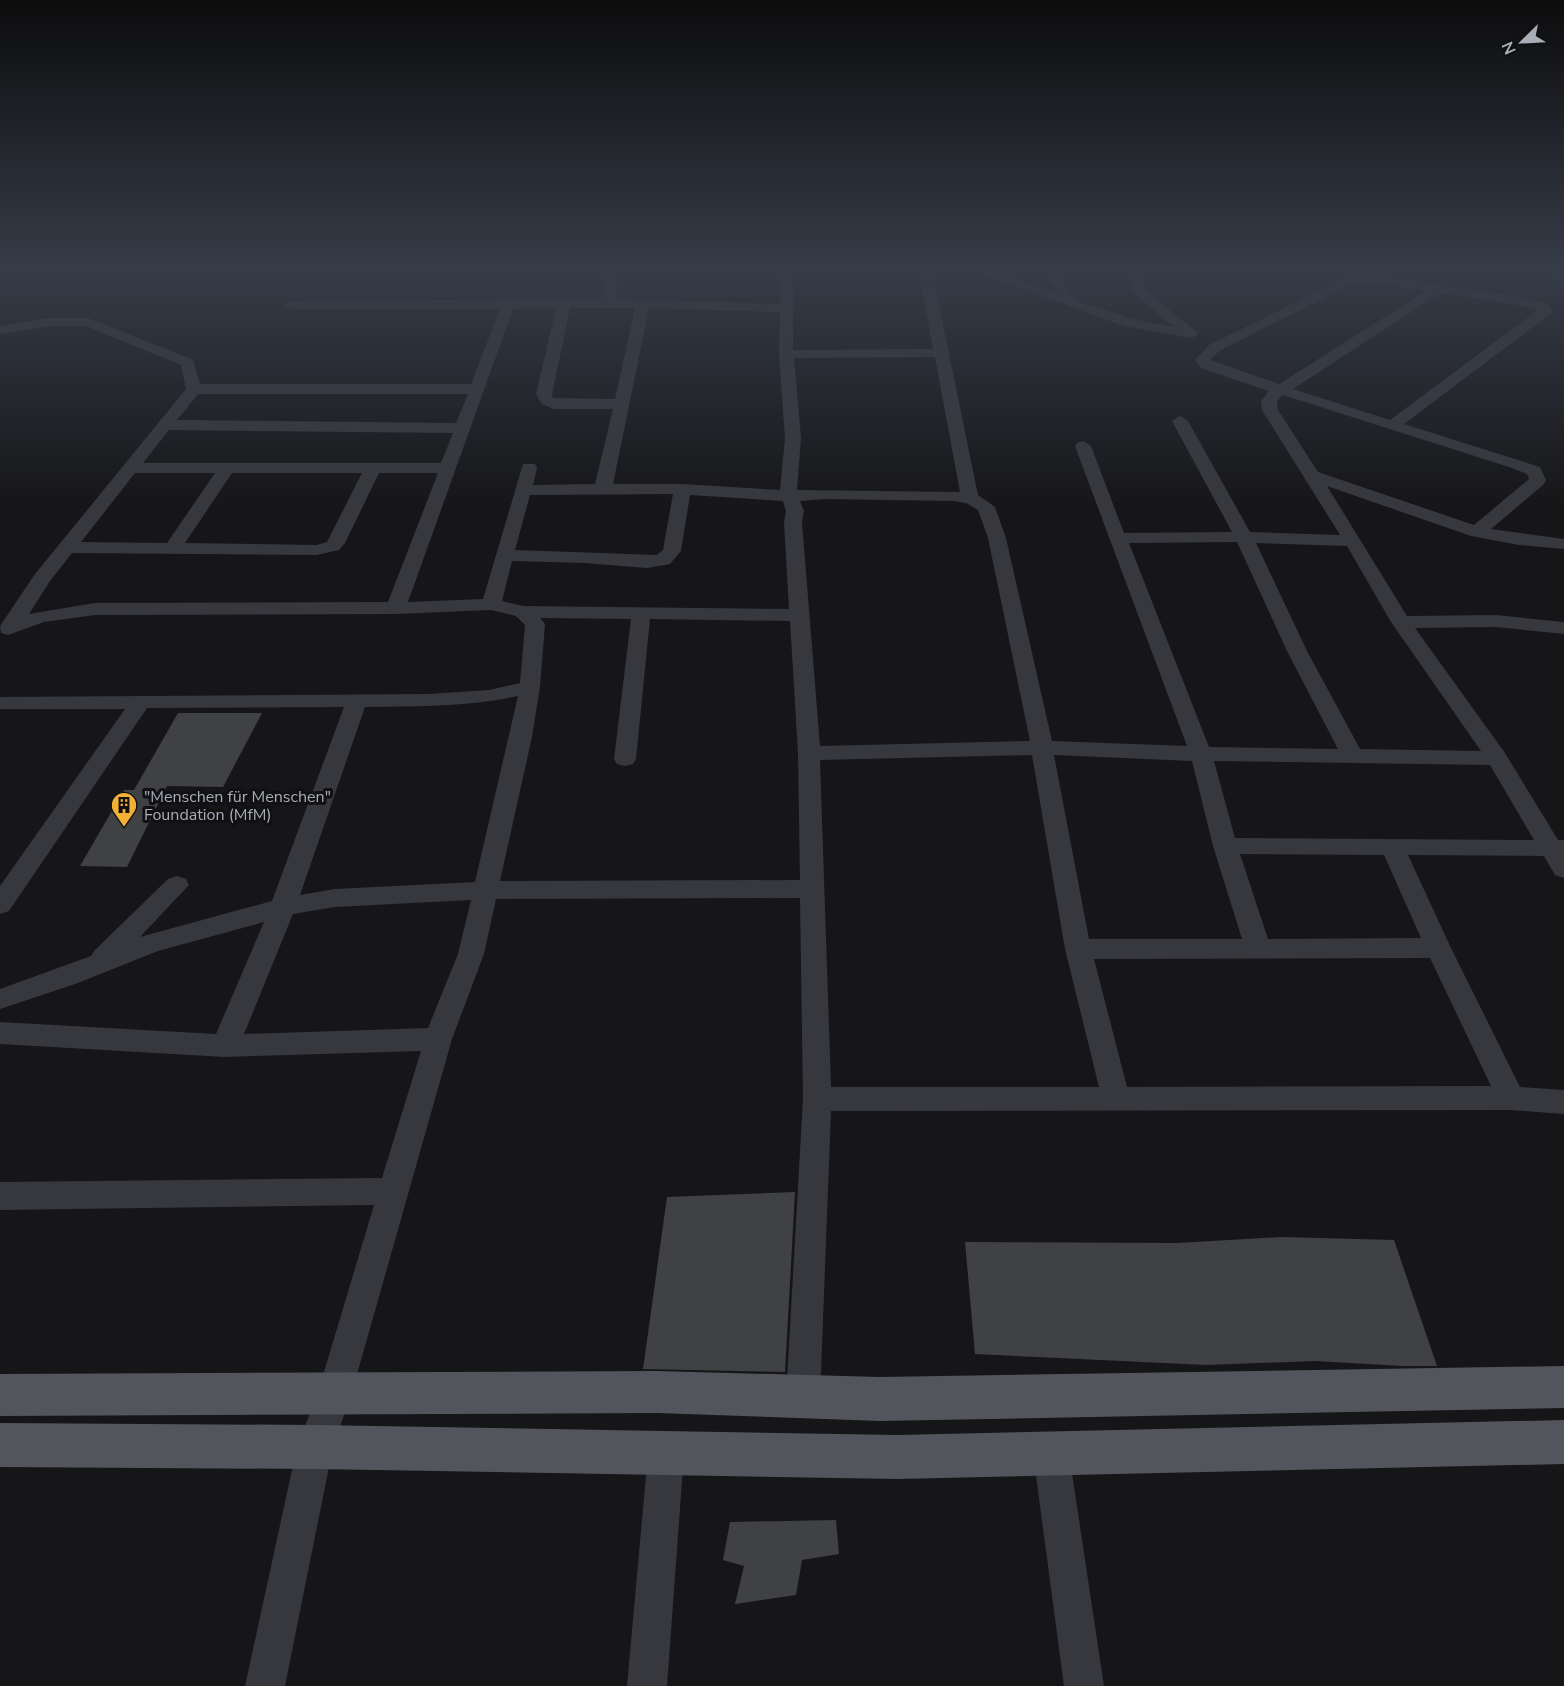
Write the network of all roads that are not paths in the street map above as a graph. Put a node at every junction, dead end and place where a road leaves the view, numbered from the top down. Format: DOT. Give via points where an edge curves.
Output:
graph roads {
  1 [pos="156,350"];
  2 [pos="492,350"];
  3 [pos="554,350"];
  4 [pos="633,350"];
  5 [pos="786,350"];
  6 [pos="1212,350"];
  7 [pos="1345,350"];
  8 [pos="1494,350"];
  9 [pos="941,352"];
  10 [pos="786,354"];
  11 [pos="194,389"];
  12 [pos="477,389"];
  13 [pos="1282,391"];
  14 [pos="621,404"];
  15 [pos="1180,421"];
  16 [pos="163,425"];
  17 [pos="1392,426"];
  18 [pos="462,428"];
  19 [pos="1083,446"];
  20 [pos="130,468"];
  21 [pos="227,468"];
  22 [pos="448,468"];
  23 [pos="372,469"];
  24 [pos="1313,476"];
  25 [pos="603,489"];
  26 [pos="682,489"];
  27 [pos="788,496"];
  28 [pos="970,498"];
  29 [pos="1476,532"];
  30 [pos="1244,537"];
  31 [pos="1119,538"];
  32 [pos="1353,541"];
  33 [pos="1564,544"];
  34 [pos="66,547"];
  35 [pos="172,549"];
  36 [pos="506,555"];
  37 [pos="491,604"];
  38 [pos="396,608"];
  39 [pos="523,612"];
  40 [pos="641,614"];
  41 [pos="800,615"];
  42 [pos="1401,622"];
  43 [pos="1564,628"];
  44 [pos="5,632"];
  45 [pos="530,687"];
  46 [pos="357,700"];
  47 [pos="0,703"];
  48 [pos="139,704"];
  49 [pos="1042,748"];
  50 [pos="809,753"];
  51 [pos="1202,754"];
  52 [pos="1353,756"];
  53 [pos="1497,758"];
  54 [pos="625,759"];
  55 [pos="1225,846"];
  56 [pos="1393,848"];
  57 [pos="1558,848"];
  58 [pos="1564,869"];
  59 [pos="177,885"];
  60 [pos="812,889"];
  61 [pos="487,890"];
  62 [pos="0,905"];
  63 [pos="283,907"];
  64 [pos="1258,948"];
  65 [pos="1438,948"];
  66 [pos="1078,949"];
  67 [pos="96,966"];
  68 [pos="0,999"];
  69 [pos="0,1033"];
  70 [pos="438,1039"];
  71 [pos="225,1046"];
  72 [pos="1116,1098"];
  73 [pos="1511,1098"];
  74 [pos="817,1100"];
  75 [pos="1564,1102"];
  76 [pos="395,1191"];
  77 [pos="0,1196"];
  78 [pos="1564,1387"];
  79 [pos="335,1392"];
  80 [pos="0,1395"];
  81 [pos="803,1398"];
  82 [pos="1564,1442"];
  83 [pos="0,1445"];
  84 [pos="315,1447"];
  85 [pos="1051,1453"];
  86 [pos="666,1454"];
  87 [pos="265,1686"];
  88 [pos="647,1686"];
  89 [pos="1084,1686"];
  1 -- 11 [label="street" via="188,363"];
  2 -- 12 [label="street"];
  3 -- 14 [label="street" via="544,394 547,401"];
  4 -- 14 [label="street"];
  5 -- 10 [label="street"];
  6 -- 13 [label="street" via="1202,360 1206,365"];
  7 -- 13 [label="street"];
  8 -- 17 [label="street"];
  9 -- 10 [label="street"];
  9 -- 28 [label="street"];
  10 -- 27 [label="street" via="793,438"];
  11 -- 12 [label="street"];
  11 -- 16 [label="street"];
  12 -- 18 [label="street"];
  13 -- 17 [label="street"];
  13 -- 24 [label="street" via="1269,401 1270,410"];
  14 -- 25 [label="street"];
  15 -- 30 [label="street"];
  16 -- 18 [label="street"];
  16 -- 20 [label="street"];
  17 -- 29 [label="street" via="1534,471 1538,480"];
  18 -- 22 [label="street"];
  19 -- 31 [label="street"];
  20 -- 21 [label="street"];
  20 -- 34 [label="street"];
  21 -- 23 [label="street"];
  21 -- 35 [label="street"];
  22 -- 23 [label="street"];
  22 -- 38 [label="street"];
  23 -- 35 [label="street" via="333,546 317,550"];
  24 -- 29 [label="street"];
  24 -- 32 [label="street"];
  25 -- 26 [label="street"];
  25 -- 36 [label="street" via="526,479"];
  26 -- 27 [label="street"];
  26 -- 36 [label="street" via="672,551 663,560"];
  27 -- 28 [label="street"];
  27 -- 41 [label="street" via="796,513 793,522"];
  28 -- 49 [label="street" via="986,507 997,538"];
  29 -- 33 [label="street"];
  30 -- 31 [label="street"];
  30 -- 32 [label="street"];
  30 -- 52 [label="street" via="1297,651"];
  31 -- 51 [label="street"];
  32 -- 42 [label="street"];
  34 -- 35 [label="street"];
  34 -- 44 [label="street"];
  36 -- 37 [label="street"];
  37 -- 38 [label="street"];
  37 -- 39 [label="street"];
  38 -- 44 [label="street" via="95,609 47,615"];
  39 -- 40 [label="street"];
  39 -- 45 [label="street" via="534,624"];
  40 -- 41 [label="street"];
  40 -- 54 [label="street"];
  41 -- 50 [label="street"];
  42 -- 43 [label="street" via="1520,621"];
  42 -- 53 [label="street"];
  45 -- 46 [label="street" via="469,697"];
  45 -- 61 [label="street"];
  46 -- 48 [label="street"];
  46 -- 63 [label="street"];
  47 -- 48 [label="street"];
  48 -- 62 [label="street"];
  49 -- 50 [label="street"];
  49 -- 51 [label="street"];
  49 -- 66 [label="street"];
  50 -- 60 [label="street"];
  51 -- 52 [label="street"];
  51 -- 55 [label="street"];
  52 -- 53 [label="street"];
  53 -- 57 [label="street"];
  55 -- 56 [label="street"];
  55 -- 64 [label="street"];
  56 -- 57 [label="street"];
  56 -- 65 [label="street"];
  57 -- 58 [label="street"];
  59 -- 67 [label="street"];
  60 -- 61 [label="street"];
  60 -- 74 [label="street"];
  61 -- 63 [label="street" via="335,898"];
  61 -- 70 [label="street" via="471,954"];
  63 -- 67 [label="street" via="151,943"];
  63 -- 71 [label="street"];
  64 -- 65 [label="street"];
  64 -- 66 [label="street"];
  65 -- 73 [label="street"];
  66 -- 72 [label="street"];
  67 -- 68 [label="street"];
  69 -- 71 [label="street"];
  70 -- 71 [label="street"];
  70 -- 76 [label="street"];
  72 -- 73 [label="street"];
  72 -- 74 [label="street"];
  73 -- 75 [label="street"];
  74 -- 81 [label="street"];
  76 -- 77 [label="street"];
  76 -- 79 [label="street"];
  78 -- 81 [label="main road"];
  79 -- 80 [label="main road"];
  79 -- 81 [label="main road" via="657,1392"];
  79 -- 84 [label="street"];
  82 -- 85 [label="main road"];
  83 -- 84 [label="main road"];
  84 -- 86 [label="main road"];
  84 -- 87 [label="street"];
  85 -- 86 [label="main road" via="898,1457"];
  85 -- 89 [label="street"];
  86 -- 88 [label="street"];
}
